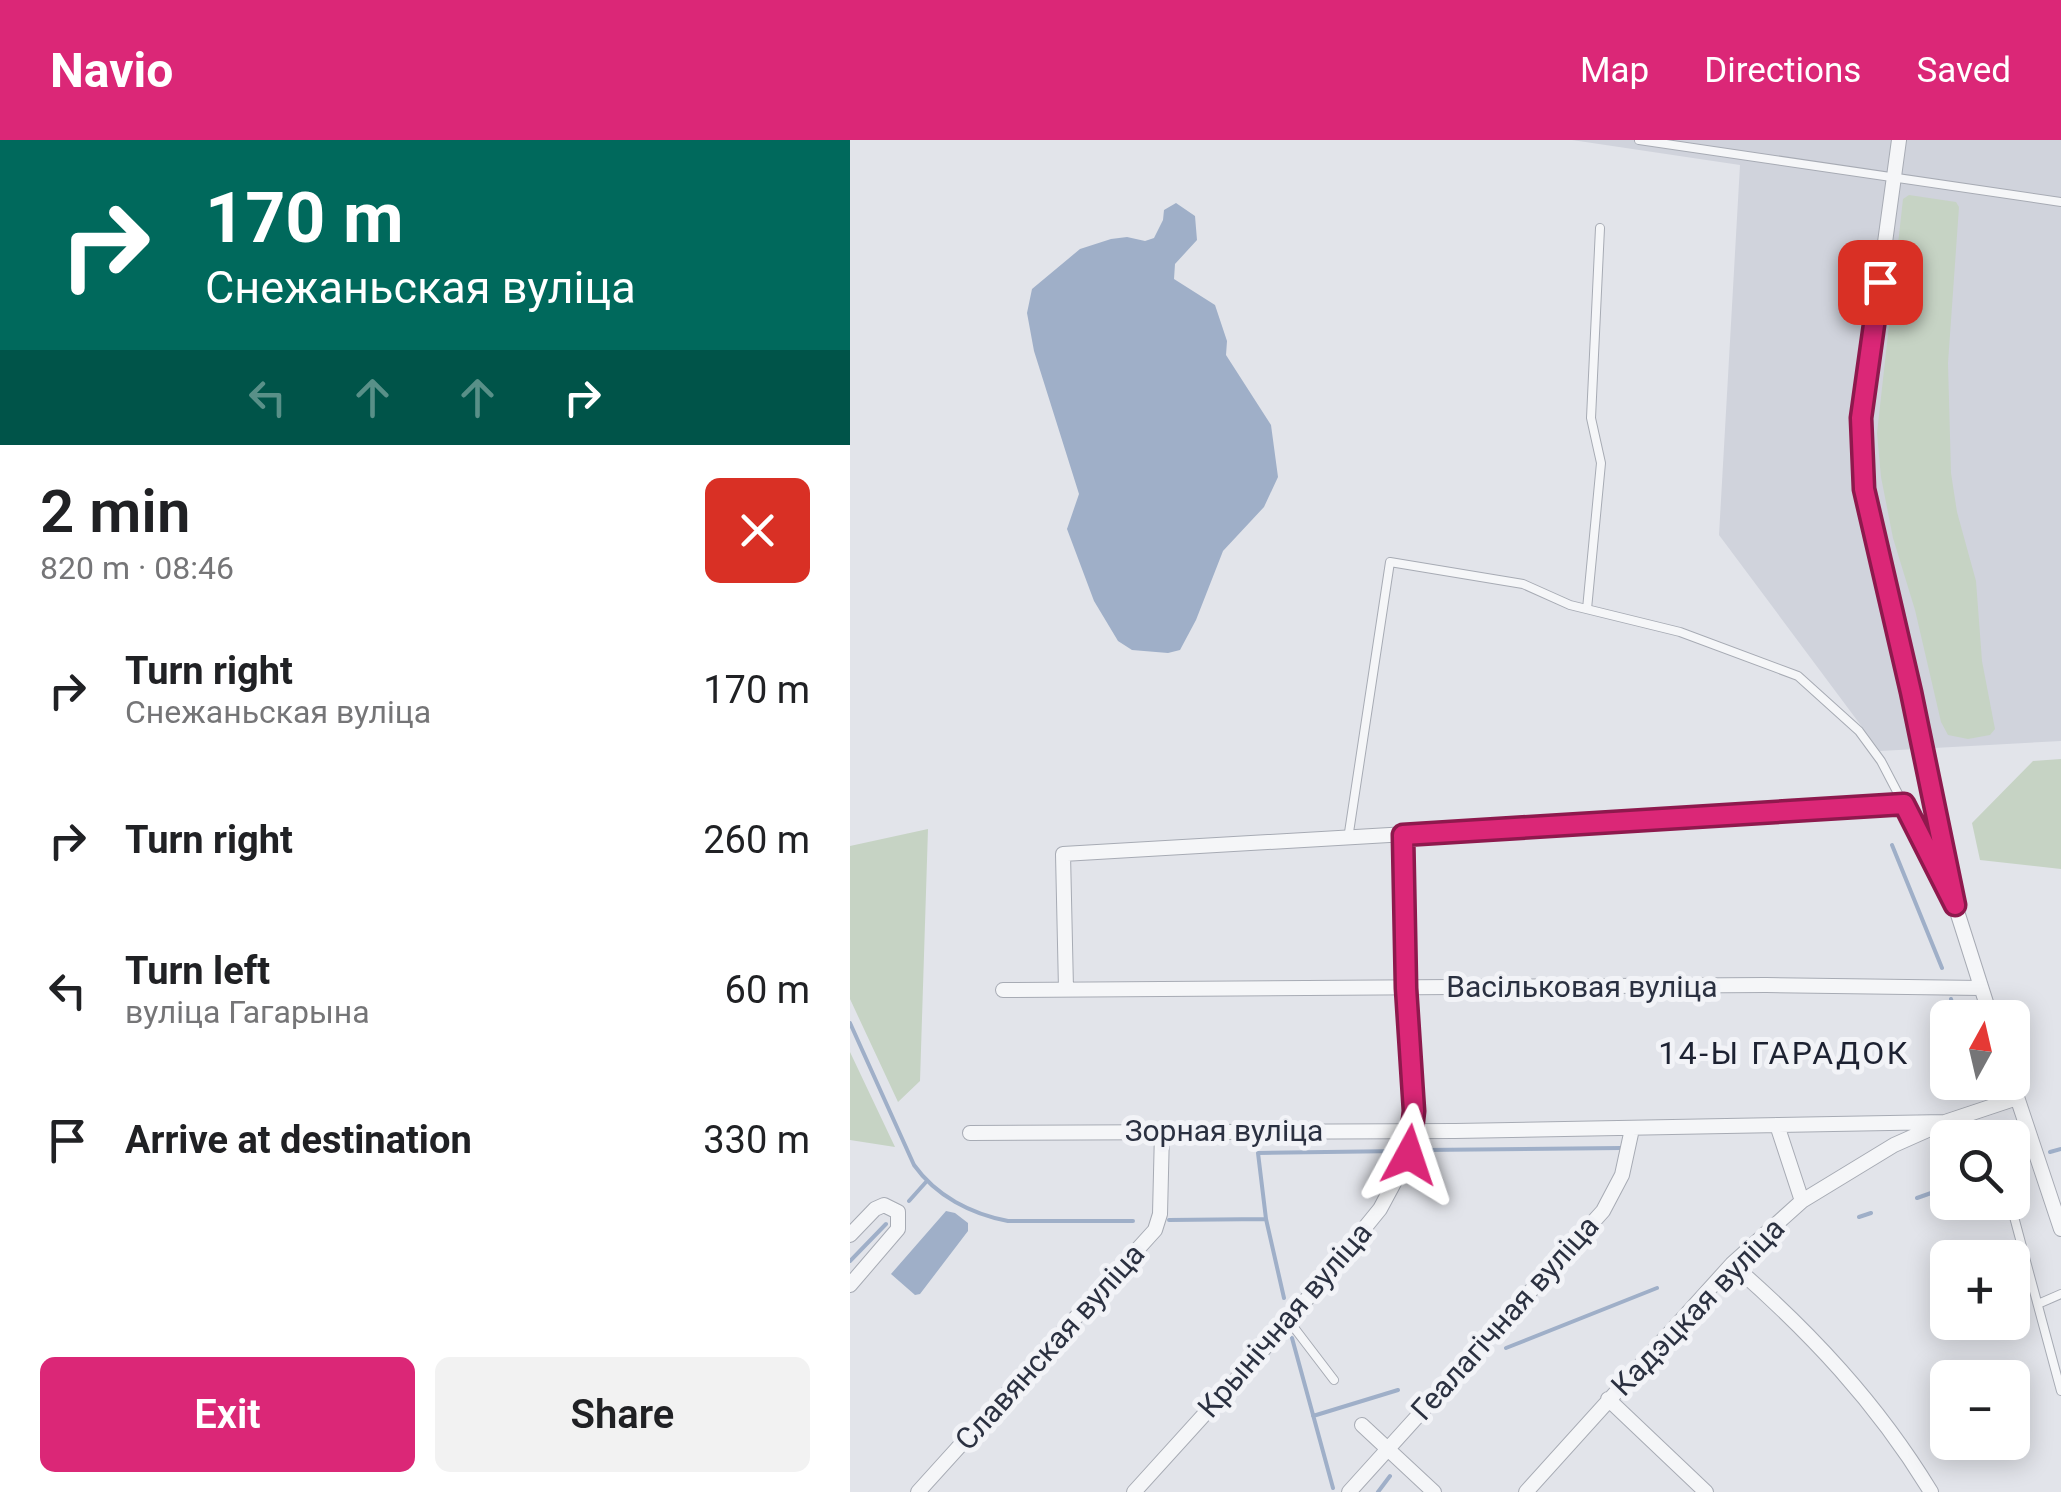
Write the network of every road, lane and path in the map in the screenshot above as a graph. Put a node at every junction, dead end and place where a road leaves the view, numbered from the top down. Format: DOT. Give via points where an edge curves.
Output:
graph roads {
  1 [pos="1639,140"];
  2 [pos="1899,140"];
  3 [pos="1894,179"];
  4 [pos="2061,202"];
  5 [pos="1600,228"];
  6 [pos="1587,609"];
  7 [pos="1904,804"];
  8 [pos="1403,835"];
  9 [pos="1348,839"];
  10 [pos="1955,905"];
  11 [pos="1406,988"];
  12 [pos="1981,988"];
  13 [pos="1066,989"];
  14 [pos="1003,990"];
  15 [pos="1985,1000"];
  16 [pos="2011,1100"];
  17 [pos="2018,1100"];
  18 [pos="1952,1120"];
  19 [pos="1930,1122"];
  20 [pos="1777,1125"];
  21 [pos="1632,1129"];
  22 [pos="1930,1129"];
  23 [pos="1411,1130"];
  24 [pos="970,1132"];
  25 [pos="1162,1132"];
  26 [pos="1802,1200"];
  27 [pos="2015,1220"];
  28 [pos="2061,1229"];
  29 [pos="850,1235"];
  30 [pos="1732,1264"];
  31 [pos="850,1286"];
  32 [pos="2061,1294"];
  33 [pos="2038,1304"];
  34 [pos="1288,1321"];
  35 [pos="1334,1380"];
  36 [pos="2061,1391"];
  37 [pos="1608,1399"];
  38 [pos="1362,1425"];
  39 [pos="1388,1448"];
  40 [pos="918,1492"];
  41 [pos="1134,1492"];
  42 [pos="1349,1492"];
  43 [pos="1434,1492"];
  44 [pos="1526,1492"];
  45 [pos="1706,1492"];
  46 [pos="1931,1492"];
  1 -- 3 [label="lane"];
  2 -- 3 [label="street"];
  3 -- 4 [label="lane"];
  3 -- 10 [label="street" via="1860,456"];
  5 -- 6 [label="lane" via="1591,418 1601,463"];
  6 -- 7 [label="lane" via="1680,632 1798,676 1859,731"];
  6 -- 9 [label="lane" via="1523,584 1390,562"];
  7 -- 8 [label="street"];
  7 -- 10 [label="street"];
  8 -- 9 [label="street"];
  8 -- 11 [label="street, Крынічная вуліца"];
  9 -- 13 [label="street" via="1063,854"];
  10 -- 12 [label="street"];
  11 -- 12 [label="street, Васільковая вуліца"];
  11 -- 13 [label="street, Васільковая вуліца"];
  11 -- 23 [label="street, Крынічная вуліца"];
  12 -- 15 [label="street"];
  13 -- 14 [label="street, Васільковая вуліца"];
  16 -- 18 [label="street, Зорная вуліца"];
  17 -- 28 [label="street"];
  19 -- 20 [label="street, Зорная вуліца"];
  20 -- 21 [label="street, Зорная вуліца"];
  20 -- 26 [label="street"];
  21 -- 23 [label="street, Зорная вуліца"];
  21 -- 39 [label="street, Геалагічная вуліца" via="1622,1175 1603,1211"];
  22 -- 26 [label="street, Кадэцкая вуліца"];
  23 -- 25 [label="street, Зорная вуліца"];
  23 -- 34 [label="street, Крынічная вуліца" via="1409,1155 1380,1209"];
  24 -- 25 [label="street, Зорная вуліца"];
  25 -- 40 [label="street, Славянская вуліца" via="1156,1230"];
  26 -- 30 [label="street, Кадэцкая вуліца"];
  27 -- 33 [label="lane"];
  29 -- 31 [label="street" via="875,1209 898,1212 898,1229"];
  30 -- 37 [label="street, Кадэцкая вуліца"];
  30 -- 46 [label="street" via="1839,1366"];
  32 -- 33 [label="lane"];
  33 -- 36 [label="lane"];
  34 -- 35 [label="lane"];
  34 -- 41 [label="street, Крынічная вуліца"];
  37 -- 44 [label="street, Кадэцкая вуліца"];
  37 -- 45 [label="street"];
  38 -- 39 [label="street"];
  39 -- 42 [label="street, Геалагічная вуліца"];
  39 -- 43 [label="street"];
}
